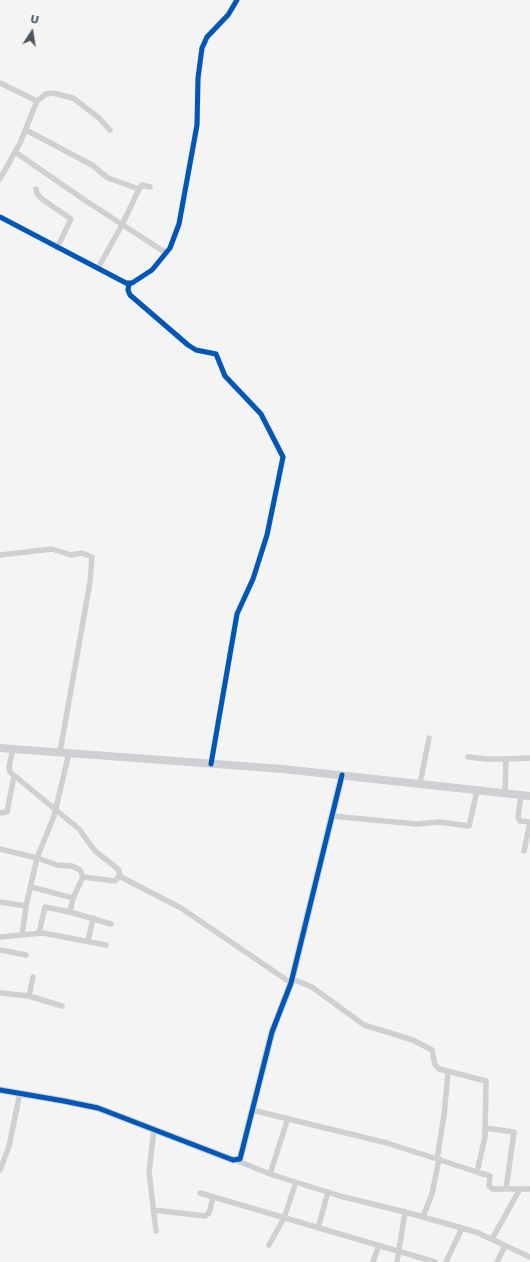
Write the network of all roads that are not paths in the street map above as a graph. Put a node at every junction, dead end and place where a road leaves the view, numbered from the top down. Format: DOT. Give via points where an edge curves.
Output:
graph roads {
  1 [pos="237,0"];
  2 [pos="0,83"];
  3 [pos="37,101"];
  4 [pos="26,130"];
  5 [pos="110,130"];
  6 [pos="16,152"];
  7 [pos="3,169"];
  8 [pos="0,179"];
  9 [pos="150,187"];
  10 [pos="36,189"];
  11 [pos="139,189"];
  12 [pos="0,217"];
  13 [pos="122,225"];
  14 [pos="57,248"];
  15 [pos="166,253"];
  16 [pos="98,268"];
  17 [pos="129,284"];
  18 [pos="0,556"];
  19 [pos="429,738"];
  20 [pos="0,748"];
  21 [pos="13,749"];
  22 [pos="60,752"];
  23 [pos="69,753"];
  24 [pos="468,757"];
  25 [pos="530,758"];
  26 [pos="506,759"];
  27 [pos="211,764"];
  28 [pos="342,775"];
  29 [pos="14,776"];
  30 [pos="420,784"];
  31 [pos="477,791"];
  32 [pos="505,794"];
  33 [pos="521,795"];
  34 [pos="530,796"];
  35 [pos="55,809"];
  36 [pos="0,813"];
  37 [pos="332,816"];
  38 [pos="530,823"];
  39 [pos="0,851"];
  40 [pos="524,851"];
  41 [pos="37,858"];
  42 [pos="120,875"];
  43 [pos="83,877"];
  44 [pos="31,887"];
  45 [pos="73,898"];
  46 [pos="0,902"];
  47 [pos="26,907"];
  48 [pos="70,912"];
  49 [pos="93,918"];
  50 [pos="111,924"];
  51 [pos="39,933"];
  52 [pos="22,935"];
  53 [pos="0,937"];
  54 [pos="88,941"];
  55 [pos="106,945"];
  56 [pos="0,950"];
  57 [pos="26,955"];
  58 [pos="33,977"];
  59 [pos="292,981"];
  60 [pos="0,993"];
  61 [pos="29,996"];
  62 [pos="62,1006"];
  63 [pos="448,1073"];
  64 [pos="0,1090"];
  65 [pos="20,1093"];
  66 [pos="252,1110"];
  67 [pos="288,1118"];
  68 [pos="485,1128"];
  69 [pos="154,1129"];
  70 [pos="438,1159"];
  71 [pos="238,1161"];
  72 [pos="0,1170"];
  73 [pos="477,1172"];
  74 [pos="270,1174"];
  75 [pos="296,1182"];
  76 [pos="506,1189"];
  77 [pos="520,1189"];
  78 [pos="530,1189"];
  79 [pos="328,1192"];
  80 [pos="200,1193"];
  81 [pos="213,1198"];
  82 [pos="154,1210"];
  83 [pos="406,1212"];
  84 [pos="423,1217"];
  85 [pos="284,1218"];
  86 [pos="318,1228"];
  87 [pos="462,1228"];
  88 [pos="156,1231"];
  89 [pos="492,1240"];
  90 [pos="269,1245"];
  91 [pos="379,1245"];
  92 [pos="505,1246"];
  93 [pos="399,1250"];
  94 [pos="530,1257"];
  95 [pos="373,1262"];
  96 [pos="397,1262"];
  97 [pos="435,1262"];
  98 [pos="446,1262"];
  99 [pos="497,1262"];
  1 -- 15 [label="street" via="228,15 207,37 202,48 198,78 197,125 185,198 176,236"];
  2 -- 3 [label="street"];
  3 -- 4 [label="street"];
  3 -- 5 [label="street" via="49,93 68,96 87,108"];
  4 -- 6 [label="street"];
  4 -- 11 [label="street" via="92,165 108,178"];
  6 -- 7 [label="street"];
  6 -- 13 [label="street"];
  7 -- 8 [label="street"];
  9 -- 11 [label="street" via="142,186"];
  10 -- 14 [label="street" via="42,199 71,219"];
  11 -- 13 [label="street"];
  12 -- 14 [label="street"];
  13 -- 15 [label="street"];
  13 -- 16 [label="street"];
  14 -- 16 [label="street"];
  15 -- 17 [label="street" via="152,270"];
  16 -- 17 [label="street"];
  17 -- 27 [label="street" via="130,295 188,345 196,350 216,354 225,376 261,414 283,457 267,535 253,579 237,614"];
  18 -- 22 [label="street" via="52,550 71,555 82,553 92,557 90,582"];
  19 -- 30 [label="street"];
  20 -- 21 [label="main road"];
  21 -- 22 [label="main road"];
  21 -- 29 [label="street" via="9,767"];
  22 -- 23 [label="main road"];
  23 -- 27 [label="main road"];
  23 -- 35 [label="street"];
  24 -- 26 [label="street"];
  25 -- 26 [label="street"];
  26 -- 32 [label="street"];
  27 -- 28 [label="main road"];
  28 -- 30 [label="main road"];
  28 -- 37 [label="street"];
  29 -- 35 [label="street"];
  29 -- 36 [label="street" via="7,812"];
  30 -- 31 [label="main road"];
  31 -- 32 [label="main road"];
  31 -- 37 [label="street" via="469,826"];
  32 -- 33 [label="main road"];
  33 -- 34 [label="main road"];
  33 -- 38 [label="street" via="518,817 520,821"];
  35 -- 41 [label="street"];
  35 -- 42 [label="street" via="80,829 95,851 118,869"];
  37 -- 59 [label="street"];
  38 -- 40 [label="street"];
  39 -- 41 [label="street"];
  41 -- 43 [label="street" via="57,865 72,866 80,870"];
  41 -- 44 [label="street"];
  42 -- 43 [label="street" via="115,881"];
  42 -- 59 [label="street" via="181,908"];
  43 -- 45 [label="street"];
  44 -- 45 [label="street"];
  44 -- 47 [label="street"];
  45 -- 48 [label="street"];
  46 -- 47 [label="street"];
  47 -- 52 [label="street"];
  48 -- 49 [label="street"];
  48 -- 51 [label="street" via="45,907"];
  49 -- 50 [label="street"];
  49 -- 54 [label="street"];
  51 -- 52 [label="street"];
  51 -- 54 [label="street"];
  52 -- 53 [label="street"];
  54 -- 55 [label="street"];
  56 -- 57 [label="street"];
  58 -- 61 [label="street"];
  59 -- 63 [label="street" via="312,987 364,1026 413,1040 432,1050 435,1065"];
  59 -- 66 [label="street" via="272,1032"];
  60 -- 61 [label="street"];
  61 -- 62 [label="street"];
  63 -- 68 [label="street" via="486,1081"];
  63 -- 70 [label="street"];
  64 -- 65 [label="street"];
  65 -- 69 [label="street" via="92,1107"];
  65 -- 72 [label="street" via="9,1146"];
  66 -- 67 [label="street"];
  66 -- 71 [label="street" via="242,1155"];
  67 -- 70 [label="street"];
  67 -- 74 [label="street"];
  68 -- 73 [label="street"];
  68 -- 76 [label="street" via="514,1132"];
  69 -- 71 [label="street"];
  69 -- 82 [label="street" via="149,1172"];
  70 -- 73 [label="street"];
  70 -- 84 [label="street" via="432,1194"];
  71 -- 74 [label="street"];
  73 -- 76 [label="street" via="490,1176 491,1188"];
  74 -- 75 [label="street"];
  75 -- 79 [label="street"];
  75 -- 85 [label="street"];
  76 -- 77 [label="street"];
  77 -- 78 [label="street"];
  77 -- 89 [label="street"];
  79 -- 83 [label="street"];
  79 -- 86 [label="street"];
  80 -- 81 [label="street"];
  81 -- 82 [label="street" via="206,1216"];
  81 -- 85 [label="street"];
  82 -- 88 [label="street"];
  83 -- 84 [label="street"];
  83 -- 93 [label="street"];
  84 -- 87 [label="street"];
  85 -- 86 [label="street"];
  85 -- 90 [label="street"];
  86 -- 91 [label="street"];
  87 -- 89 [label="street"];
  87 -- 98 [label="street"];
  89 -- 92 [label="street"];
  91 -- 93 [label="street"];
  91 -- 95 [label="street"];
  92 -- 94 [label="street"];
  92 -- 99 [label="street"];
  93 -- 96 [label="street"];
  93 -- 97 [label="street"];
}
